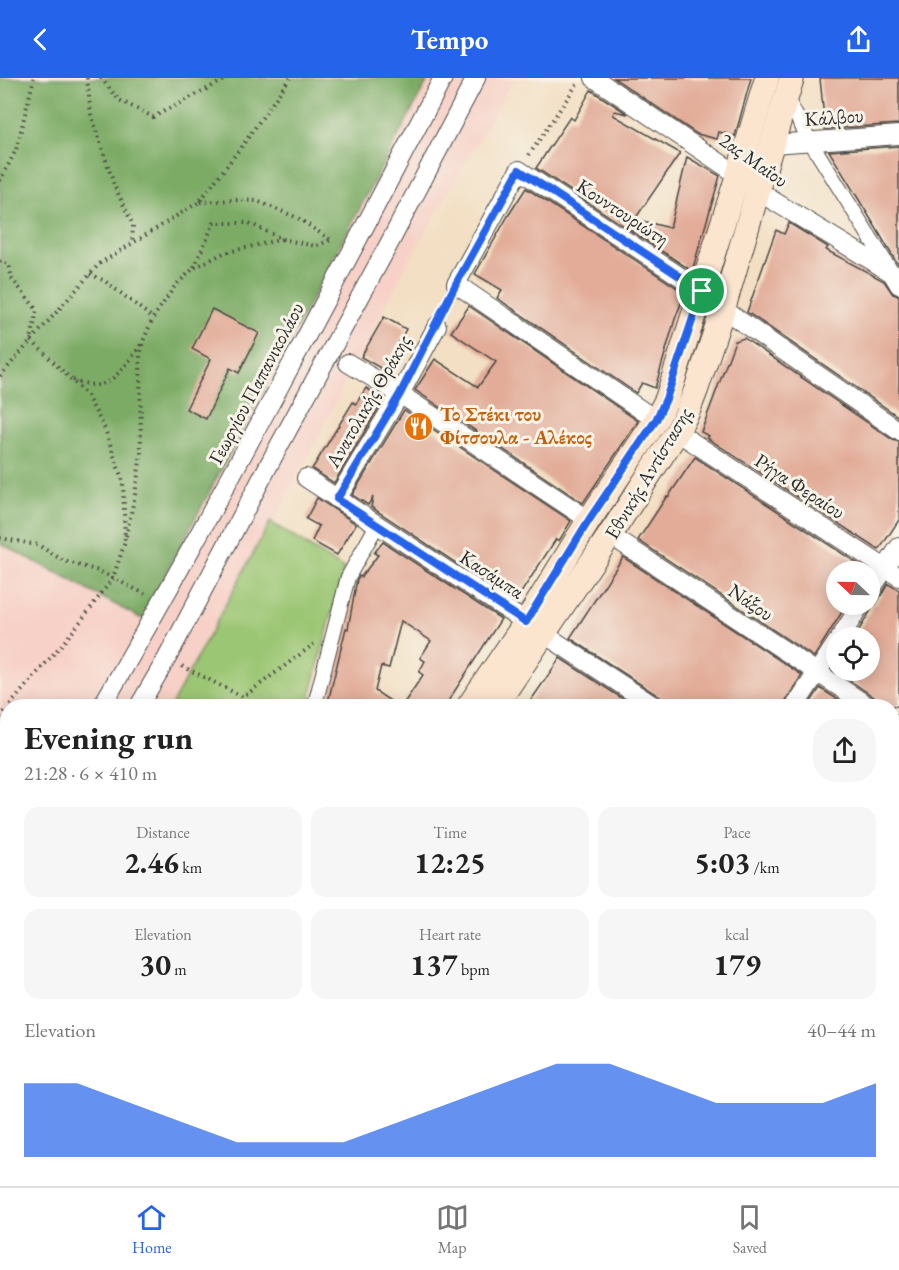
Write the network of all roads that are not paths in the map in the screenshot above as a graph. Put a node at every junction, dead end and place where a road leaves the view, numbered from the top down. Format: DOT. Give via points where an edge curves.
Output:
graph roads {
  1 [pos="443,78"];
  2 [pos="476,78"];
  3 [pos="594,78"];
  4 [pos="767,78"];
  5 [pos="790,88"];
  6 [pos="899,135"];
  7 [pos="810,141"];
  8 [pos="772,144"];
  9 [pos="738,175"];
  10 [pos="758,190"];
  11 [pos="895,279"];
  12 [pos="702,291"];
  13 [pos="723,309"];
  14 [pos="436,326"];
  15 [pos="348,363"];
  16 [pos="400,394"];
  17 [pos="656,420"];
  18 [pos="899,431"];
  19 [pos="677,432"];
  20 [pos="306,478"];
  21 [pos="337,499"];
  22 [pos="589,520"];
  23 [pos="377,525"];
  24 [pos="610,535"];
  25 [pos="899,547"];
  26 [pos="892,573"];
  27 [pos="880,583"];
  28 [pos="535,628"];
  29 [pos="826,659"];
  30 [pos="817,673"];
  31 [pos="106,699"];
  32 [pos="143,699"];
  33 [pos="316,699"];
  34 [pos="475,699"];
  35 [pos="499,699"];
  36 [pos="642,699"];
  37 [pos="800,699"];
  38 [pos="857,699"];
  1 -- 31 [label="street, Γεωργίου Παπανικολάου" via="249,445"];
  2 -- 32 [label="street"];
  3 -- 9 [label="street, 2ας Μαΐου"];
  4 -- 9 [label="main road, Εθνικής Αντίστασης"];
  5 -- 7 [label="street, 2ας Μαΐου"];
  5 -- 8 [label="main road, Εθνικής Αντίστασης"];
  6 -- 7 [label="street, Κάλβου"];
  7 -- 8 [label="street, Κάλβου"];
  7 -- 11 [label="street, 2ας Μαΐου"];
  8 -- 10 [label="main road, Εθνικής Αντίστασης"];
  9 -- 10 [label="street, 2ας Μαΐου"];
  9 -- 12 [label="main road, Εθνικής Αντίστασης"];
  10 -- 11 [label="street, 2ας Μαΐου"];
  10 -- 13 [label="main road, Εθνικής Αντίστασης"];
  12 -- 17 [label="main road, Εθνικής Αντίστασης"];
  12 -- 17 [label="street, Κουντουριώτη" via="519,170 456,284"];
  13 -- 18 [label="street"];
  13 -- 19 [label="main road, Εθνικής Αντίστασης" via="696,390"];
  14 -- 16 [label="street, Ανατολικής Θράκης"];
  15 -- 16 [label="street"];
  16 -- 21 [label="street, Ανατολικής Θράκης"];
  16 -- 22 [label="street"];
  17 -- 22 [label="main road, Εθνικής Αντίστασης"];
  19 -- 24 [label="main road, Εθνικής Αντίστασης"];
  19 -- 26 [label="street, Ρήγα Φεραίου"];
  20 -- 21 [label="street, Κασάμπα"];
  21 -- 23 [label="street, Κασάμπα"];
  22 -- 28 [label="main road, Εθνικής Αντίστασης"];
  23 -- 28 [label="street, Κασάμπα"];
  23 -- 33 [label="street" via="348,577"];
  24 -- 28 [label="main road, Εθνικής Αντίστασης"];
  24 -- 30 [label="street, Νάξου"];
  25 -- 26 [label="street"];
  26 -- 27 [label="street"];
  28 -- 34 [label="main road, Εθνικής Αντίστασης"];
  28 -- 35 [label="main road, Εθνικής Αντίστασης"];
  28 -- 36 [label="street, Κασάμπα"];
  29 -- 30 [label="street"];
  30 -- 37 [label="street"];
  30 -- 38 [label="street, Νάξου"];
}
